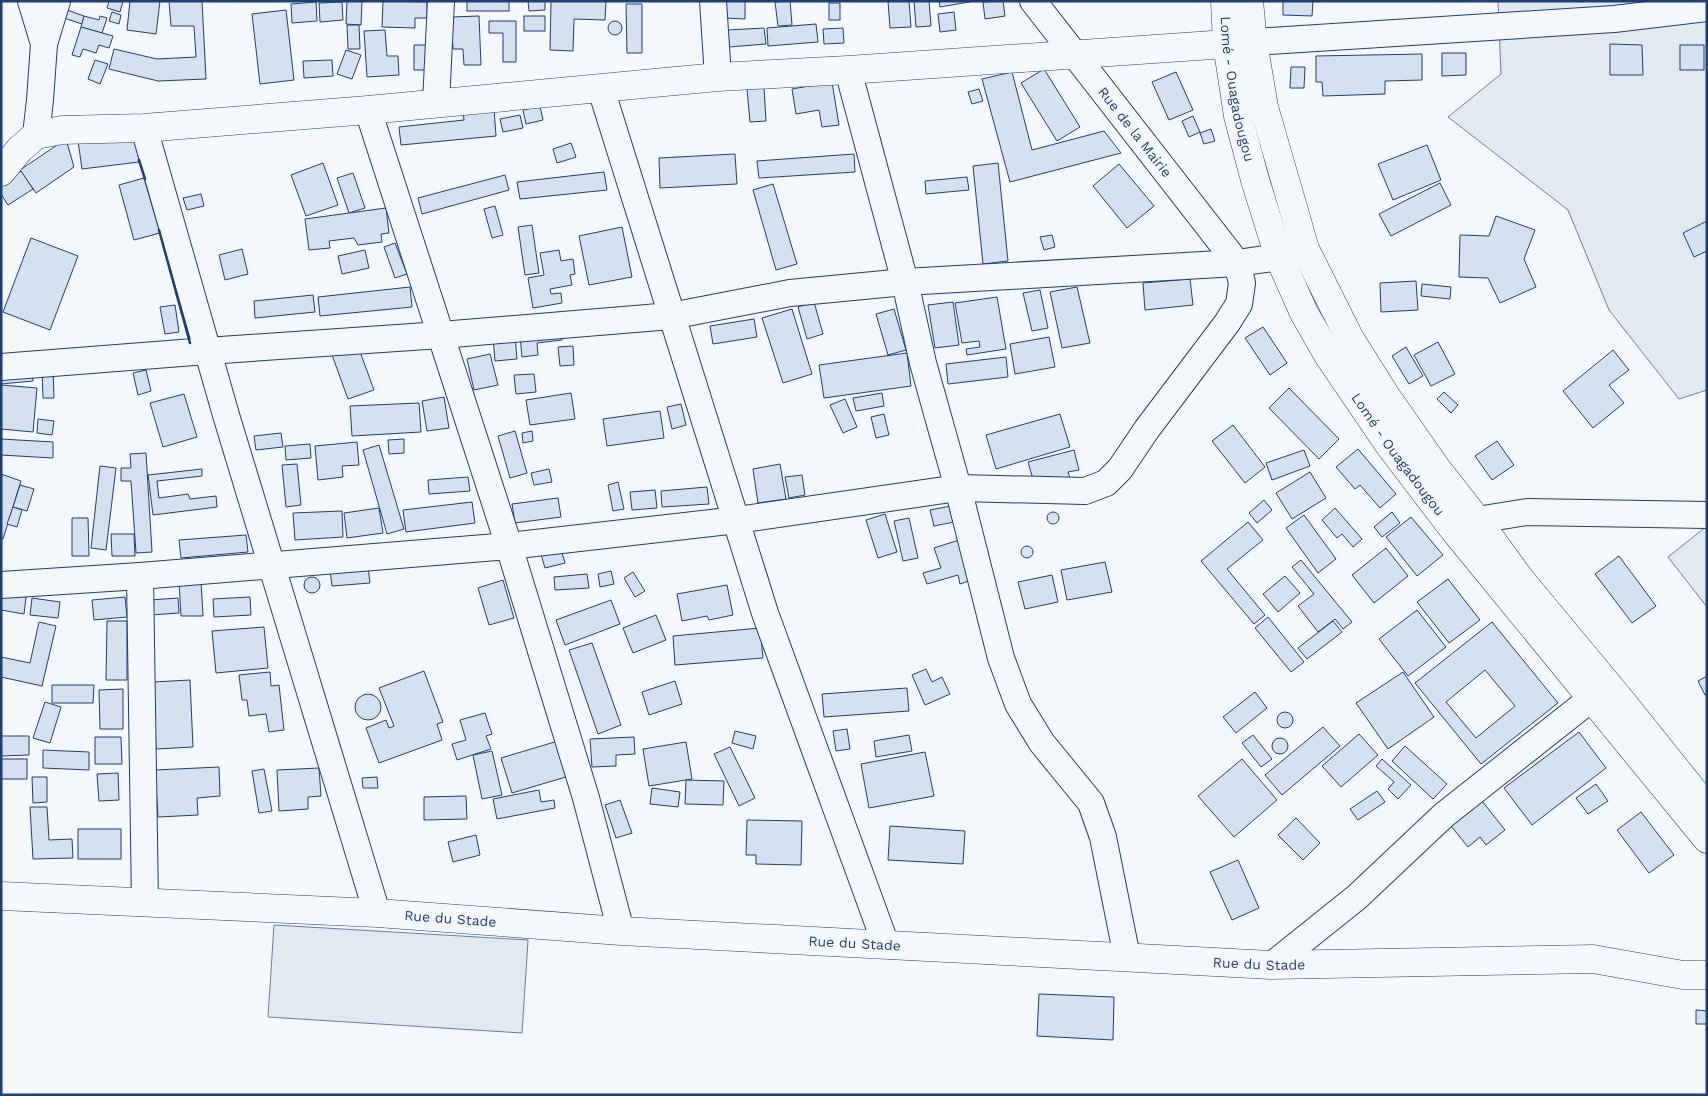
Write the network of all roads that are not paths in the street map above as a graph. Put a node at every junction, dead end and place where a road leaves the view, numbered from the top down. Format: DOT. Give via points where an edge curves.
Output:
graph roads {
  1 [pos="31,1"];
  2 [pos="57,1"];
  3 [pos="441,1"];
  4 [pos="713,1"];
  5 [pos="1033,1"];
  6 [pos="1225,1"];
  7 [pos="1249,1"];
  8 [pos="1707,8"];
  9 [pos="1240,43"];
  10 [pos="44,44"];
  11 [pos="1074,54"];
  12 [pos="848,70"];
  13 [pos="718,77"];
  14 [pos="600,89"];
  15 [pos="436,103"];
  16 [pos="368,110"];
  17 [pos="144,128"];
  18 [pos="36,135"];
  19 [pos="2,170"];
  20 [pos="1305,250"];
  21 [pos="1279,257"];
  22 [pos="1237,263"];
  23 [pos="905,282"];
  24 [pos="670,316"];
  25 [pos="441,335"];
  26 [pos="207,351"];
  27 [pos="1,367"];
  28 [pos="958,488"];
  29 [pos="1707,515"];
  30 [pos="737,520"];
  31 [pos="1466,525"];
  32 [pos="509,546"];
  33 [pos="271,566"];
  34 [pos="140,576"];
  35 [pos="1,585"];
  36 [pos="1592,698"];
  37 [pos="1707,808"];
  38 [pos="1707,839"];
  39 [pos="1,896"];
  40 [pos="145,903"];
  41 [pos="377,913"];
  42 [pos="621,932"];
  43 [pos="886,945"];
  44 [pos="1126,957"];
  45 [pos="1272,965"];
  46 [pos="1707,975"];
  1 -- 10 [label="street"];
  2 -- 10 [label="street"];
  3 -- 15 [label="street"];
  4 -- 13 [label="street"];
  5 -- 11 [label="street, Rue de la Mairie"];
  6 -- 9 [label="main road, Lomé - Ouagadougou"];
  7 -- 9 [label="main road, Lomé - Ouagadougou"];
  8 -- 9 [label="street" via="1614,19"];
  9 -- 11 [label="main road"];
  9 -- 20 [label="main road, Lomé - Ouagadougou" via="1264,107"];
  9 -- 21 [label="main road, Lomé - Ouagadougou" via="1238,116"];
  10 -- 18 [label="street"];
  11 -- 12 [label="main road"];
  11 -- 22 [label="street, Rue de la Mairie"];
  12 -- 13 [label="main road"];
  12 -- 23 [label="street"];
  13 -- 14 [label="main road"];
  14 -- 15 [label="main road"];
  14 -- 24 [label="street"];
  15 -- 16 [label="main road"];
  16 -- 17 [label="main road"];
  16 -- 25 [label="street"];
  17 -- 18 [label="main road" via="62,130"];
  17 -- 26 [label="street"];
  18 -- 19 [label="main road"];
  20 -- 21 [label="street"];
  20 -- 31 [label="main road, Lomé - Ouagadougou" via="1350,339 1437,469"];
  21 -- 22 [label="street"];
  21 -- 31 [label="main road, Lomé - Ouagadougou" via="1304,313 1353,394 1390,446"];
  22 -- 23 [label="street"];
  22 -- 28 [label="street" via="1242,283 1239,304 1120,470 1106,483 1084,491"];
  23 -- 24 [label="street" via="790,293"];
  23 -- 28 [label="street" via="923,363"];
  24 -- 25 [label="street"];
  24 -- 30 [label="street"];
  25 -- 26 [label="street"];
  25 -- 32 [label="street"];
  26 -- 27 [label="street"];
  26 -- 33 [label="street"];
  28 -- 30 [label="street"];
  28 -- 44 [label="street" via="1001,658 1018,704 1042,742 1091,803 1102,837"];
  29 -- 31 [label="street" via="1527,512"];
  30 -- 32 [label="street"];
  30 -- 43 [label="street" via="765,613"];
  31 -- 36 [label="main road, Lomé - Ouagadougou"];
  31 -- 37 [label="main road, Lomé - Ouagadougou" via="1520,579"];
  32 -- 33 [label="street"];
  32 -- 42 [label="street" via="586,798"];
  33 -- 34 [label="street"];
  33 -- 41 [label="street"];
  34 -- 35 [label="street"];
  34 -- 40 [label="street"];
  36 -- 38 [label="main road, Lomé - Ouagadougou"];
  36 -- 45 [label="street" via="1444,815 1357,897"];
  39 -- 40 [label="main road, Rue du Stade"];
  40 -- 41 [label="main road, Rue du Stade"];
  41 -- 42 [label="main road, Rue du Stade"];
  42 -- 43 [label="main road, Rue du Stade"];
  43 -- 44 [label="main road, Rue du Stade"];
  44 -- 45 [label="main road, Rue du Stade"];
  45 -- 46 [label="main road, Rue du Stade" via="1593,959 1683,975"];
}
